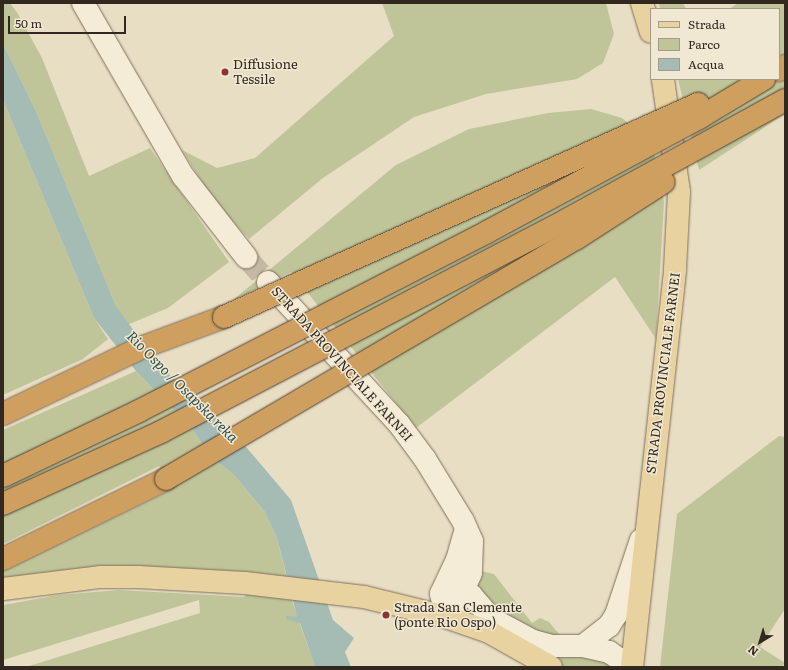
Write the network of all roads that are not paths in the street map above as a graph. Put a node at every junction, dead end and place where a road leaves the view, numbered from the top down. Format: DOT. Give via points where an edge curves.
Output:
graph roads {
  1 [pos="83,3"];
  2 [pos="642,3"];
  3 [pos="650,29"];
  4 [pos="663,80"];
  5 [pos="752,80"];
  6 [pos="762,80"];
  7 [pos="785,100"];
  8 [pos="785,103"];
  9 [pos="246,257"];
  10 [pos="268,282"];
  11 [pos="3,414"];
  12 [pos="3,476"];
  13 [pos="3,504"];
  14 [pos="645,530"];
  15 [pos="3,559"];
  16 [pos="454,587"];
  17 [pos="3,589"];
  18 [pos="446,617"];
  19 [pos="583,646"];
  20 [pos="550,667"];
  21 [pos="632,667"];
  1 -- 9 [label="street" via="183,176"];
  2 -- 3 [label="main road"];
  4 -- 14 [label="main road, STRADA PROVINCIALE FARNEI" via="679,192 667,351"];
  5 -- 11 [label="highway, bridge" via="224,317 143,347"];
  6 -- 12 [label="highway, bridge" via="700,118 507,222 139,411"];
  7 -- 13 [label="highway, bridge" via="566,220 168,428"];
  8 -- 15 [label="highway, bridge" via="577,238 166,479"];
  10 -- 16 [label="street, STRADA PROVINCIALE FARNEI" via="399,424 438,479 472,541 472,560"];
  14 -- 19 [label="street" via="616,615 609,626"];
  14 -- 21 [label="main road, STRADA PROVINCIALE FARNEI"];
  16 -- 18 [label="street, STRADA PROVINCIALE FARNEI"];
  16 -- 19 [label="street" via="492,620 533,641 552,646"];
  17 -- 18 [label="main road" via="101,577 200,579 364,597"];
  18 -- 20 [label="main road" via="489,632"];
  19 -- 21 [label="street" via="609,652"];
}
